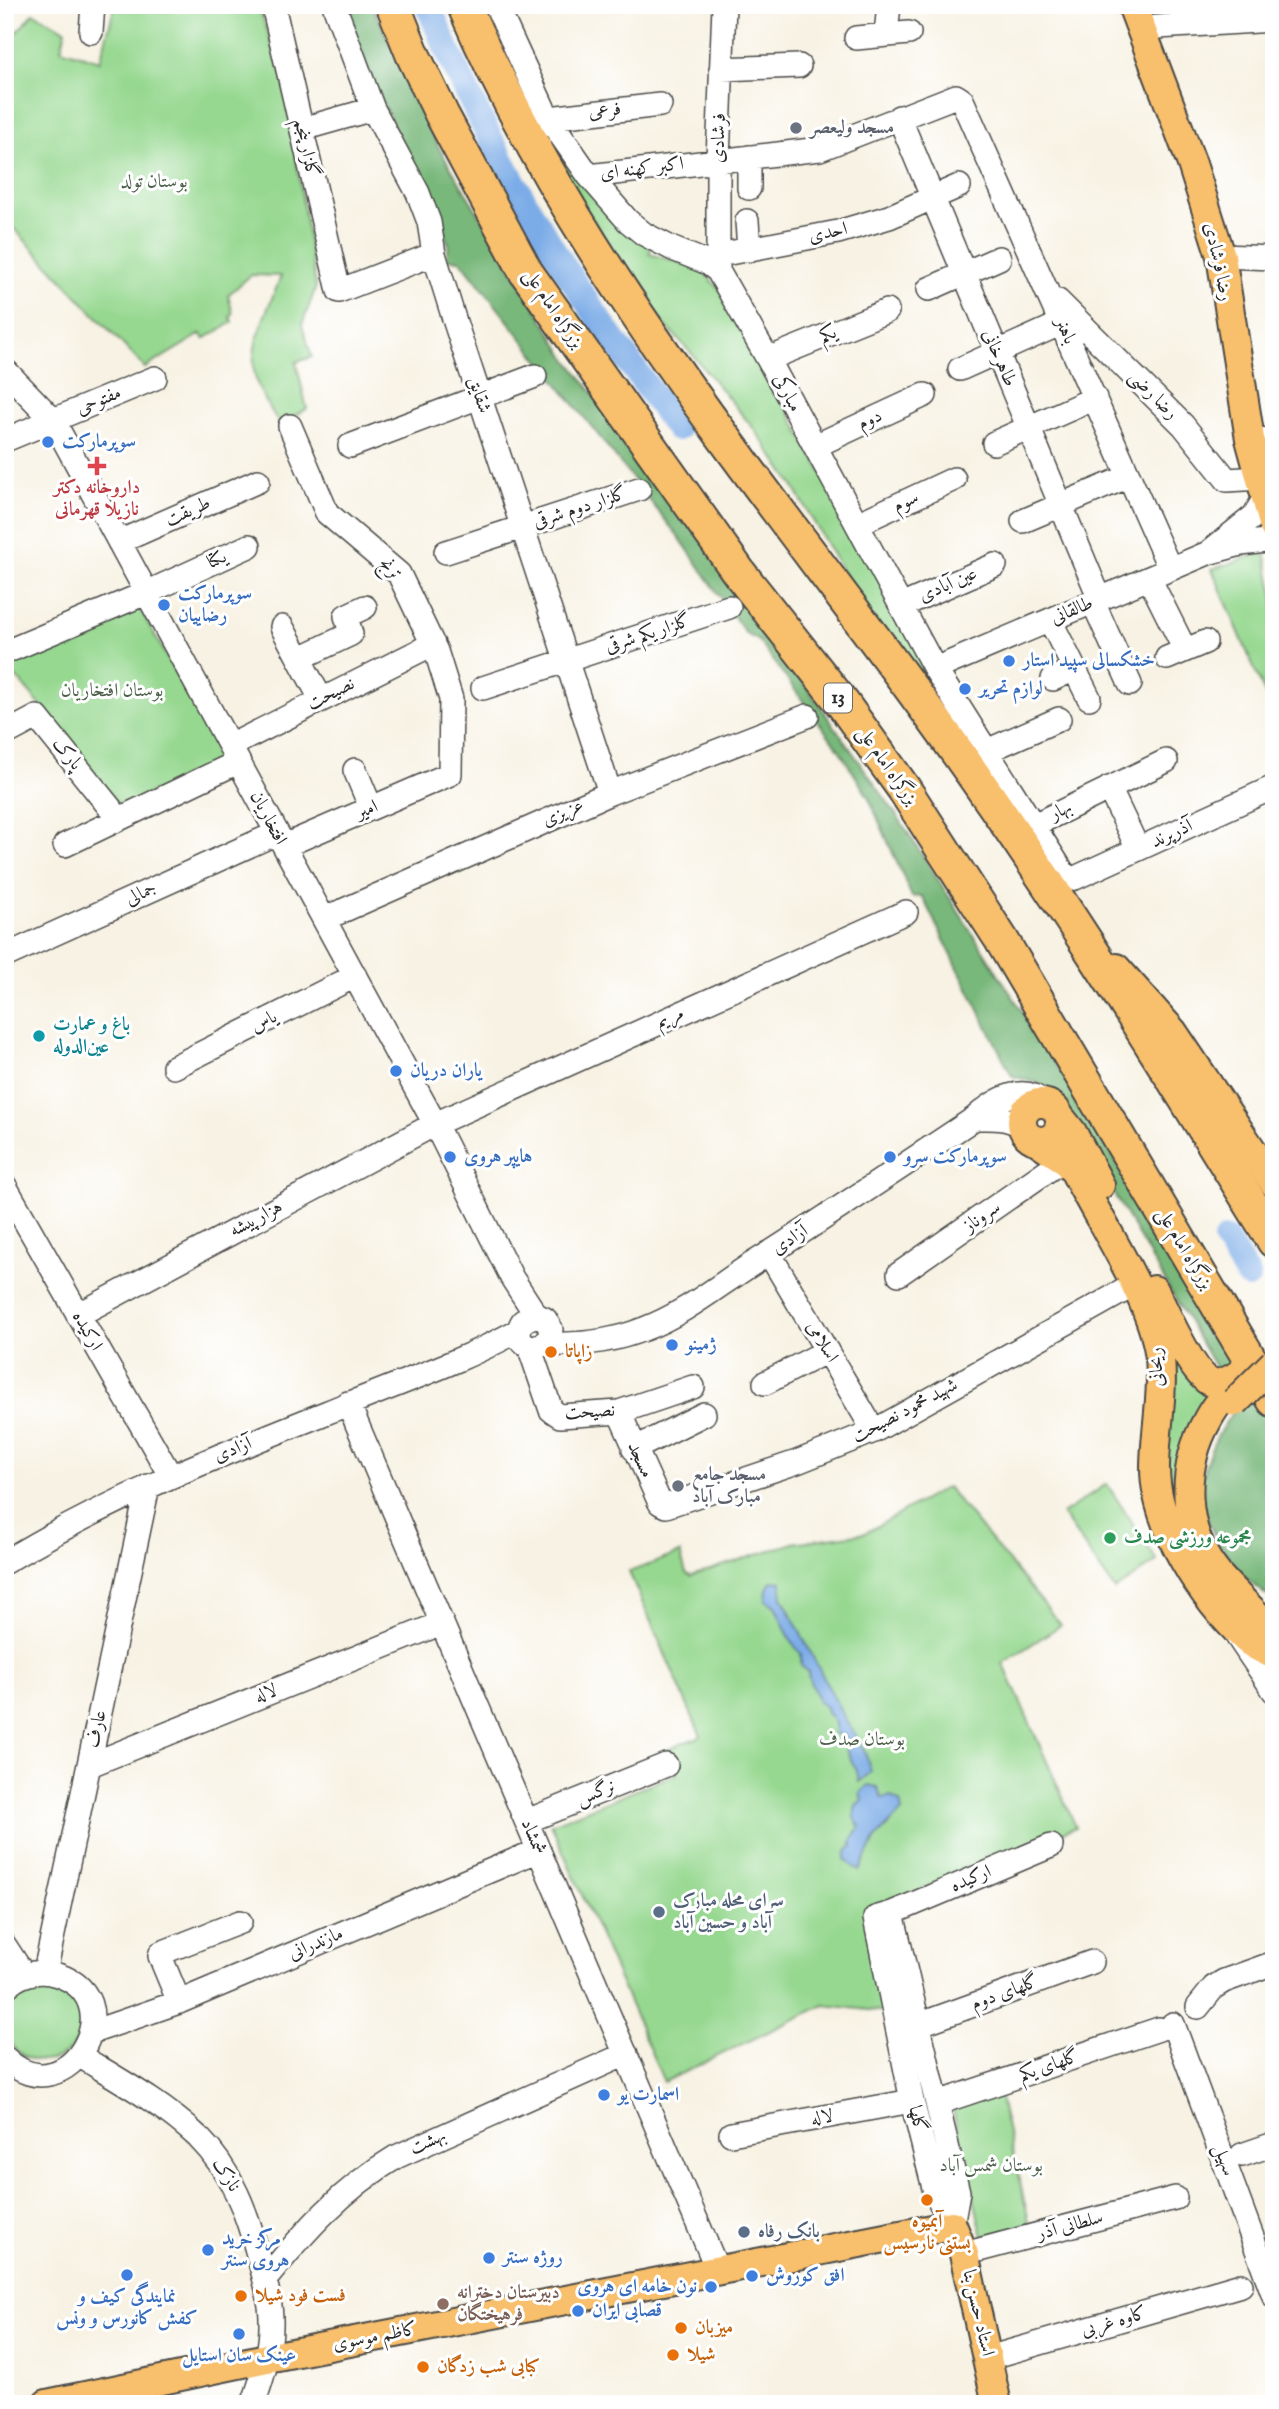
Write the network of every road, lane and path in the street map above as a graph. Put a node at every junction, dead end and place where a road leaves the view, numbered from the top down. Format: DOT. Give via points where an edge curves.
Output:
graph roads {
  1 [pos="93,5"];
  2 [pos="273,5"];
  3 [pos="334,5"];
  4 [pos="393,5"];
  5 [pos="464,5"];
  6 [pos="496,5"];
  7 [pos="724,5"];
  8 [pos="890,5"];
  9 [pos="1137,17"];
  10 [pos="1274,20"];
  11 [pos="91,32"];
  12 [pos="856,38"];
  13 [pos="799,66"];
  14 [pos="722,69"];
  15 [pos="956,96"];
  16 [pos="660,105"];
  17 [pos="373,109"];
  18 [pos="899,117"];
  19 [pos="549,118"];
  20 [pos="302,130"];
  21 [pos="749,157"];
  22 [pos="718,160"];
  23 [pos="589,176"];
  24 [pos="959,186"];
  25 [pos="749,188"];
  26 [pos="932,197"];
  27 [pos="747,221"];
  28 [pos="749,250"];
  29 [pos="434,254"];
  30 [pos="1221,256"];
  31 [pos="999,258"];
  32 [pos="1274,258"];
  33 [pos="719,263"];
  34 [pos="964,274"];
  35 [pos="929,289"];
  36 [pos="1049,292"];
  37 [pos="887,311"];
  38 [pos="1062,323"];
  39 [pos="997,352"];
  40 [pos="768,359"];
  41 [pos="960,369"];
  42 [pos="5,370"];
  43 [pos="535,376"];
  44 [pos="155,378"];
  45 [pos="925,395"];
  46 [pos="480,398"];
  47 [pos="1095,398"];
  48 [pos="53,420"];
  49 [pos="290,426"];
  50 [pos="1028,428"];
  51 [pos="1262,439"];
  52 [pos="5,440"];
  53 [pos="994,443"];
  54 [pos="350,446"];
  55 [pos="815,446"];
  56 [pos="1129,476"];
  57 [pos="954,479"];
  58 [pos="258,481"];
  59 [pos="1263,487"];
  60 [pos="639,489"];
  61 [pos="1060,505"];
  62 [pos="1023,521"];
  63 [pos="857,524"];
  64 [pos="522,527"];
  65 [pos="1274,527"];
  66 [pos="1274,540"];
  67 [pos="119,542"];
  68 [pos="249,546"];
  69 [pos="446,552"];
  70 [pos="1208,553"];
  71 [pos="995,565"];
  72 [pos="1160,574"];
  73 [pos="146,593"];
  74 [pos="1097,601"];
  75 [pos="901,606"];
  76 [pos="365,607"];
  77 [pos="729,607"];
  78 [pos="1050,620"];
  79 [pos="282,627"];
  80 [pos="433,644"];
  81 [pos="13,649"];
  82 [pos="1186,650"];
  83 [pos="300,658"];
  84 [pos="566,660"];
  85 [pos="1074,668"];
  86 [pos="935,669"];
  87 [pos="1053,678"];
  88 [pos="1130,684"];
  89 [pos="483,688"];
  90 [pos="1089,698"];
  91 [pos="321,699"];
  92 [pos="807,716"];
  93 [pos="1059,719"];
  94 [pos="5,734"];
  95 [pos="987,751"];
  96 [pos="234,754"];
  97 [pos="1166,761"];
  98 [pos="355,770"];
  99 [pos="450,774"];
  100 [pos="1274,787"];
  101 [pos="1109,788"];
  102 [pos="610,793"];
  103 [pos="371,808"];
  104 [pos="120,819"];
  105 [pos="1034,825"];
  106 [pos="280,839"];
  107 [pos="65,845"];
  108 [pos="1138,849"];
  109 [pos="1064,890"];
  110 [pos="906,912"];
  111 [pos="324,919"];
  112 [pos="5,956"];
  113 [pos="355,976"];
  114 [pos="174,1068"];
  115 [pos="1053,1111"];
  116 [pos="975,1118"];
  117 [pos="435,1124"];
  118 [pos="1030,1134"];
  119 [pos="1064,1159"];
  120 [pos="1274,1183"];
  121 [pos="5,1186"];
  122 [pos="1274,1241"];
  123 [pos="769,1253"];
  124 [pos="900,1274"];
  125 [pos="1134,1284"];
  126 [pos="78,1315"];
  127 [pos="532,1333"];
  128 [pos="1274,1340"];
  129 [pos="827,1351"];
  130 [pos="1274,1363"];
  131 [pos="1246,1370"];
  132 [pos="765,1382"];
  133 [pos="694,1387"];
  134 [pos="1274,1401"];
  135 [pos="348,1403"];
  136 [pos="619,1412"];
  137 [pos="704,1414"];
  138 [pos="874,1431"];
  139 [pos="634,1449"];
  140 [pos="170,1475"];
  141 [pos="148,1486"];
  142 [pos="663,1506"];
  143 [pos="5,1562"];
  144 [pos="1274,1606"];
  145 [pos="1222,1613"];
  146 [pos="442,1623"];
  147 [pos="1274,1633"];
  148 [pos="1274,1655"];
  149 [pos="1274,1691"];
  150 [pos="90,1765"];
  151 [pos="666,1765"];
  152 [pos="527,1821"];
  153 [pos="1051,1846"];
  154 [pos="539,1850"];
  155 [pos="892,1913"];
  156 [pos="240,1922"];
  157 [pos="5,1946"];
  158 [pos="1092,1962"];
  159 [pos="1274,1964"];
  160 [pos="25,1978"];
  161 [pos="179,2002"];
  162 [pos="1198,2007"];
  163 [pos="918,2025"];
  164 [pos="1166,2026"];
  165 [pos="92,2032"];
  166 [pos="626,2054"];
  167 [pos="80,2056"];
  168 [pos="5,2058"];
  169 [pos="912,2101"];
  170 [pos="938,2103"];
  171 [pos="731,2134"];
  172 [pos="1274,2144"];
  173 [pos="1242,2155"];
  174 [pos="1175,2198"];
  175 [pos="952,2225"];
  176 [pos="964,2254"];
  177 [pos="718,2271"];
  178 [pos="265,2280"];
  179 [pos="1241,2285"];
  180 [pos="1274,2297"];
  181 [pos="267,2358"];
  182 [pos="988,2358"];
  183 [pos="47,2404"];
  184 [pos="253,2404"];
  185 [pos="998,2404"];
  1 -- 11 [label="street"];
  2 -- 20 [label="street, گلزار پنجم"];
  3 -- 17 [label="street, شقایق"];
  4 -- 134 [label="highway, بزرگراه امام علی / 13" via="442,115 526,272 740,574 843,704 911,800 1001,939"];
  5 -- 109 [label="highway" via="513,107 612,279 807,551"];
  6 -- 19 [label="street"];
  7 -- 14 [label="street, فرشادی"];
  8 -- 12 [label="street" via="897,34"];
  9 -- 10 [label="street"];
  9 -- 30 [label="main road, رضا فرشادی"];
  13 -- 14 [label="street"];
  14 -- 22 [label="street, فرشادی"];
  15 -- 18 [label="street, اکبر کهنه ای"];
  15 -- 36 [label="street, باهنر" via="962,100"];
  16 -- 19 [label="street, فرعی"];
  17 -- 20 [label="street"];
  17 -- 29 [label="street, شقایق" via="418,193"];
  18 -- 21 [label="street, اکبر کهنه ای" via="820,149"];
  18 -- 26 [label="street, طاهرخانی"];
  19 -- 23 [label="street"];
  20 -- 29 [label="street, گلزار پنجم" via="339,290"];
  21 -- 22 [label="street, اکبر کهنه ای"];
  21 -- 25 [label="street"];
  22 -- 23 [label="street, اکبر کهنه ای"];
  22 -- 33 [label="street, فرشادی"];
  23 -- 33 [label="street" via="645,234 708,263"];
  24 -- 26 [label="street, احدی"];
  26 -- 28 [label="street, احدی" via="889,217 838,232"];
  26 -- 34 [label="street, طاهرخانی"];
  27 -- 28 [label="street"];
  28 -- 33 [label="street, احدی"];
  29 -- 46 [label="street, شقایق"];
  30 -- 32 [label="street"];
  30 -- 51 [label="main road, رضا فرشادی"];
  31 -- 34 [label="street"];
  33 -- 40 [label="street, مبارکی"];
  34 -- 35 [label="street"];
  34 -- 39 [label="street, طاهرخانی"];
  36 -- 38 [label="street, باهنر"];
  36 -- 59 [label="street, رضا رضی" via="1183,425 1227,480"];
  37 -- 40 [label="street, یکم"];
  38 -- 39 [label="street"];
  38 -- 47 [label="street, باهنر"];
  39 -- 41 [label="street"];
  39 -- 50 [label="street, طاهرخانی"];
  40 -- 55 [label="street, مبارکی"];
  42 -- 48 [label="street, افتخاریان"];
  43 -- 46 [label="street"];
  44 -- 48 [label="street, مفتوحی"];
  45 -- 55 [label="street, دوم"];
  46 -- 54 [label="street"];
  46 -- 64 [label="street, شقایق"];
  47 -- 50 [label="street"];
  47 -- 56 [label="street, باهنر"];
  48 -- 52 [label="street, مفتوحی"];
  48 -- 67 [label="street, افتخاریان"];
  49 -- 80 [label="street, ترنج" via="327,513 399,574"];
  50 -- 53 [label="street"];
  50 -- 61 [label="street, طاهرخانی"];
  51 -- 59 [label="main road, رضا فرشادی"];
  55 -- 63 [label="street, مبارکی"];
  56 -- 61 [label="street"];
  56 -- 72 [label="street, باهنر"];
  57 -- 63 [label="street, سوم"];
  58 -- 67 [label="street, طریقت"];
  59 -- 65 [label="main road, رضا فرشادی"];
  59 -- 70 [label="street, طالقانی" via="1254,516"];
  60 -- 64 [label="street, گلزار دوم شرقی"];
  61 -- 62 [label="street"];
  61 -- 74 [label="street, طاهرخانی"];
  63 -- 75 [label="street, مبارکی"];
  64 -- 69 [label="street, گلزار دوم شرقی"];
  64 -- 84 [label="street, شقایق"];
  66 -- 70 [label="street, طالقانی"];
  67 -- 73 [label="street, افتخاریان"];
  68 -- 73 [label="street, یکتا"];
  70 -- 72 [label="street, طالقانی"];
  71 -- 75 [label="street, عین آبادی"];
  72 -- 74 [label="street, طالقانی"];
  72 -- 82 [label="street, باهنر"];
  73 -- 81 [label="street, یکتا"];
  73 -- 96 [label="street, افتخاریان"];
  74 -- 78 [label="street, طالقانی"];
  74 -- 88 [label="street, طاهرخانی"];
  75 -- 86 [label="street, مبارکی"];
  76 -- 83 [label="street" via="346,616 351,634"];
  77 -- 84 [label="street, گلزار یکم شرقی"];
  78 -- 85 [label="street" via="1054,652"];
  78 -- 86 [label="street, طالقانی"];
  79 -- 83 [label="street"];
  80 -- 91 [label="street, نصیحت"];
  80 -- 99 [label="street, ترنج" via="451,699"];
  83 -- 91 [label="street"];
  84 -- 89 [label="street, گلزار یکم شرقی"];
  84 -- 102 [label="street, شقایق"];
  85 -- 87 [label="street"];
  85 -- 90 [label="street"];
  86 -- 95 [label="street, مبارکی"];
  91 -- 96 [label="street, نصیحت"];
  92 -- 102 [label="street, عزیزی"];
  93 -- 95 [label="street"];
  94 -- 104 [label="street, پارک" via="37,717"];
  95 -- 105 [label="street, مبارکی"];
  96 -- 104 [label="street"];
  96 -- 106 [label="street, افتخاریان"];
  97 -- 101 [label="street, بهار"];
  98 -- 103 [label="street"];
  99 -- 103 [label="street, امیر"];
  100 -- 108 [label="street, آذرپرند"];
  101 -- 105 [label="street, بهار"];
  101 -- 108 [label="street"];
  102 -- 111 [label="street, عزیزی"];
  103 -- 106 [label="street, امیر"];
  104 -- 107 [label="street"];
  105 -- 109 [label="street, بهار" via="1064,874"];
  106 -- 111 [label="street, افتخاریان"];
  106 -- 112 [label="street, جمالی"];
  108 -- 109 [label="street, آذرپرند"];
  109 -- 120 [label="main road" via="1174,1032"];
  109 -- 122 [label="highway" via="1140,1024"];
  110 -- 117 [label="street, مریم"];
  111 -- 113 [label="street, افتخاریان"];
  113 -- 114 [label="street, یاس"];
  113 -- 117 [label="street, افتخاریان"];
  115 -- 116 [label="street, آزادی" via="1028,1094 1017,1093 989,1105"];
  115 -- 118 [label="main road" via="1035,1104 1026,1111"];
  115 -- 131 [label="main road" via="1082,1149 1191,1362 1211,1382 1223,1383"];
  116 -- 118 [label="street" via="1003,1117"];
  116 -- 123 [label="street, آزادی"];
  117 -- 126 [label="street, هزارپیشه"];
  117 -- 127 [label="street, افتخاریان" via="512,1278"];
  118 -- 119 [label="main road, ریحانی"];
  119 -- 124 [label="street, سروناز"];
  119 -- 125 [label="main road, ریحانی"];
  121 -- 126 [label="street, ارکیده"];
  123 -- 127 [label="street, آزادی" via="665,1320 627,1335 596,1343"];
  123 -- 129 [label="street, اسلامی"];
  125 -- 138 [label="street, شهید محمود نصیحت"];
  125 -- 145 [label="main road, ریحانی" via="1159,1356 1155,1470 1161,1504 1183,1557"];
  126 -- 140 [label="street, ارکیده"];
  127 -- 135 [label="street, آزادی"];
  127 -- 136 [label="street, نصیحت" via="555,1414"];
  128 -- 131 [label="main road"];
  129 -- 132 [label="street"];
  129 -- 138 [label="street, اسلامی"];
  130 -- 144 [label="main road, bridge" via="1235,1402 1214,1433 1198,1470 1199,1511 1213,1550 1227,1568"];
  131 -- 147 [label="main road" via="1208,1418 1193,1455 1187,1490 1191,1520 1209,1561"];
  133 -- 136 [label="street, نصیحت"];
  135 -- 140 [label="street, آزادی"];
  135 -- 146 [label="street, شمشاد"];
  136 -- 139 [label="street, مسجد"];
  137 -- 139 [label="street"];
  138 -- 142 [label="street, شهید محمود نصیحت"];
  139 -- 142 [label="street, مسجد"];
  140 -- 141 [label="street, آزادی"];
  141 -- 143 [label="street, آزادی"];
  141 -- 150 [label="street, عارف"];
  145 -- 148 [label="main road, ریحانی" via="1248,1641"];
  145 -- 149 [label="street, ریحانی"];
  146 -- 150 [label="street, لاله"];
  146 -- 152 [label="street, شمشاد"];
  150 -- 160 [label="street, عارف"];
  151 -- 152 [label="street, نرگس"];
  152 -- 154 [label="street, شمشاد"];
  153 -- 155 [label="street, ارکیده"];
  154 -- 161 [label="street, مازندرانی"];
  154 -- 166 [label="street, شمشاد"];
  155 -- 163 [label="street, گلها"];
  155 -- 169 [label="street, گلها" via="875,1918"];
  156 -- 161 [label="street" via="161,1953"];
  157 -- 160 [label="street"];
  158 -- 163 [label="street, گلهای دوم"];
  159 -- 162 [label="street" via="1224,1981"];
  160 -- 165 [label="street" via="62,1976 76,1985 87,1999"];
  161 -- 165 [label="street, مازندرانی"];
  163 -- 170 [label="street, گلها"];
  164 -- 170 [label="street, گلهای یکم"];
  164 -- 180 [label="street, سهیل"];
  165 -- 167 [label="street"];
  166 -- 177 [label="street, شمشاد"];
  166 -- 178 [label="street, بهشت" via="375,2169 329,2206"];
  167 -- 168 [label="street" via="58,2071 42,2074 26,2072"];
  167 -- 178 [label="street, نازک" via="152,2100 215,2157 240,2196"];
  169 -- 171 [label="street, لاله"];
  169 -- 175 [label="street, گلها" via="935,2192"];
  170 -- 175 [label="street, گلها" via="958,2192"];
  172 -- 173 [label="street"];
  174 -- 176 [label="street, سلطانی آذر"];
  175 -- 176 [label="main road, استاد حسن بنا"];
  175 -- 177 [label="main road, کاظم موسوی"];
  176 -- 182 [label="main road, استاد حسن بنا"];
  177 -- 181 [label="main road, کاظم موسوی"];
  178 -- 181 [label="street, نازک" via="271,2325"];
  179 -- 182 [label="street, کاوه غربی"];
  181 -- 183 [label="main road, کاظم موسوی"];
  181 -- 184 [label="street, نازک"];
  182 -- 185 [label="main road, استاد حسن بنا"];
}
